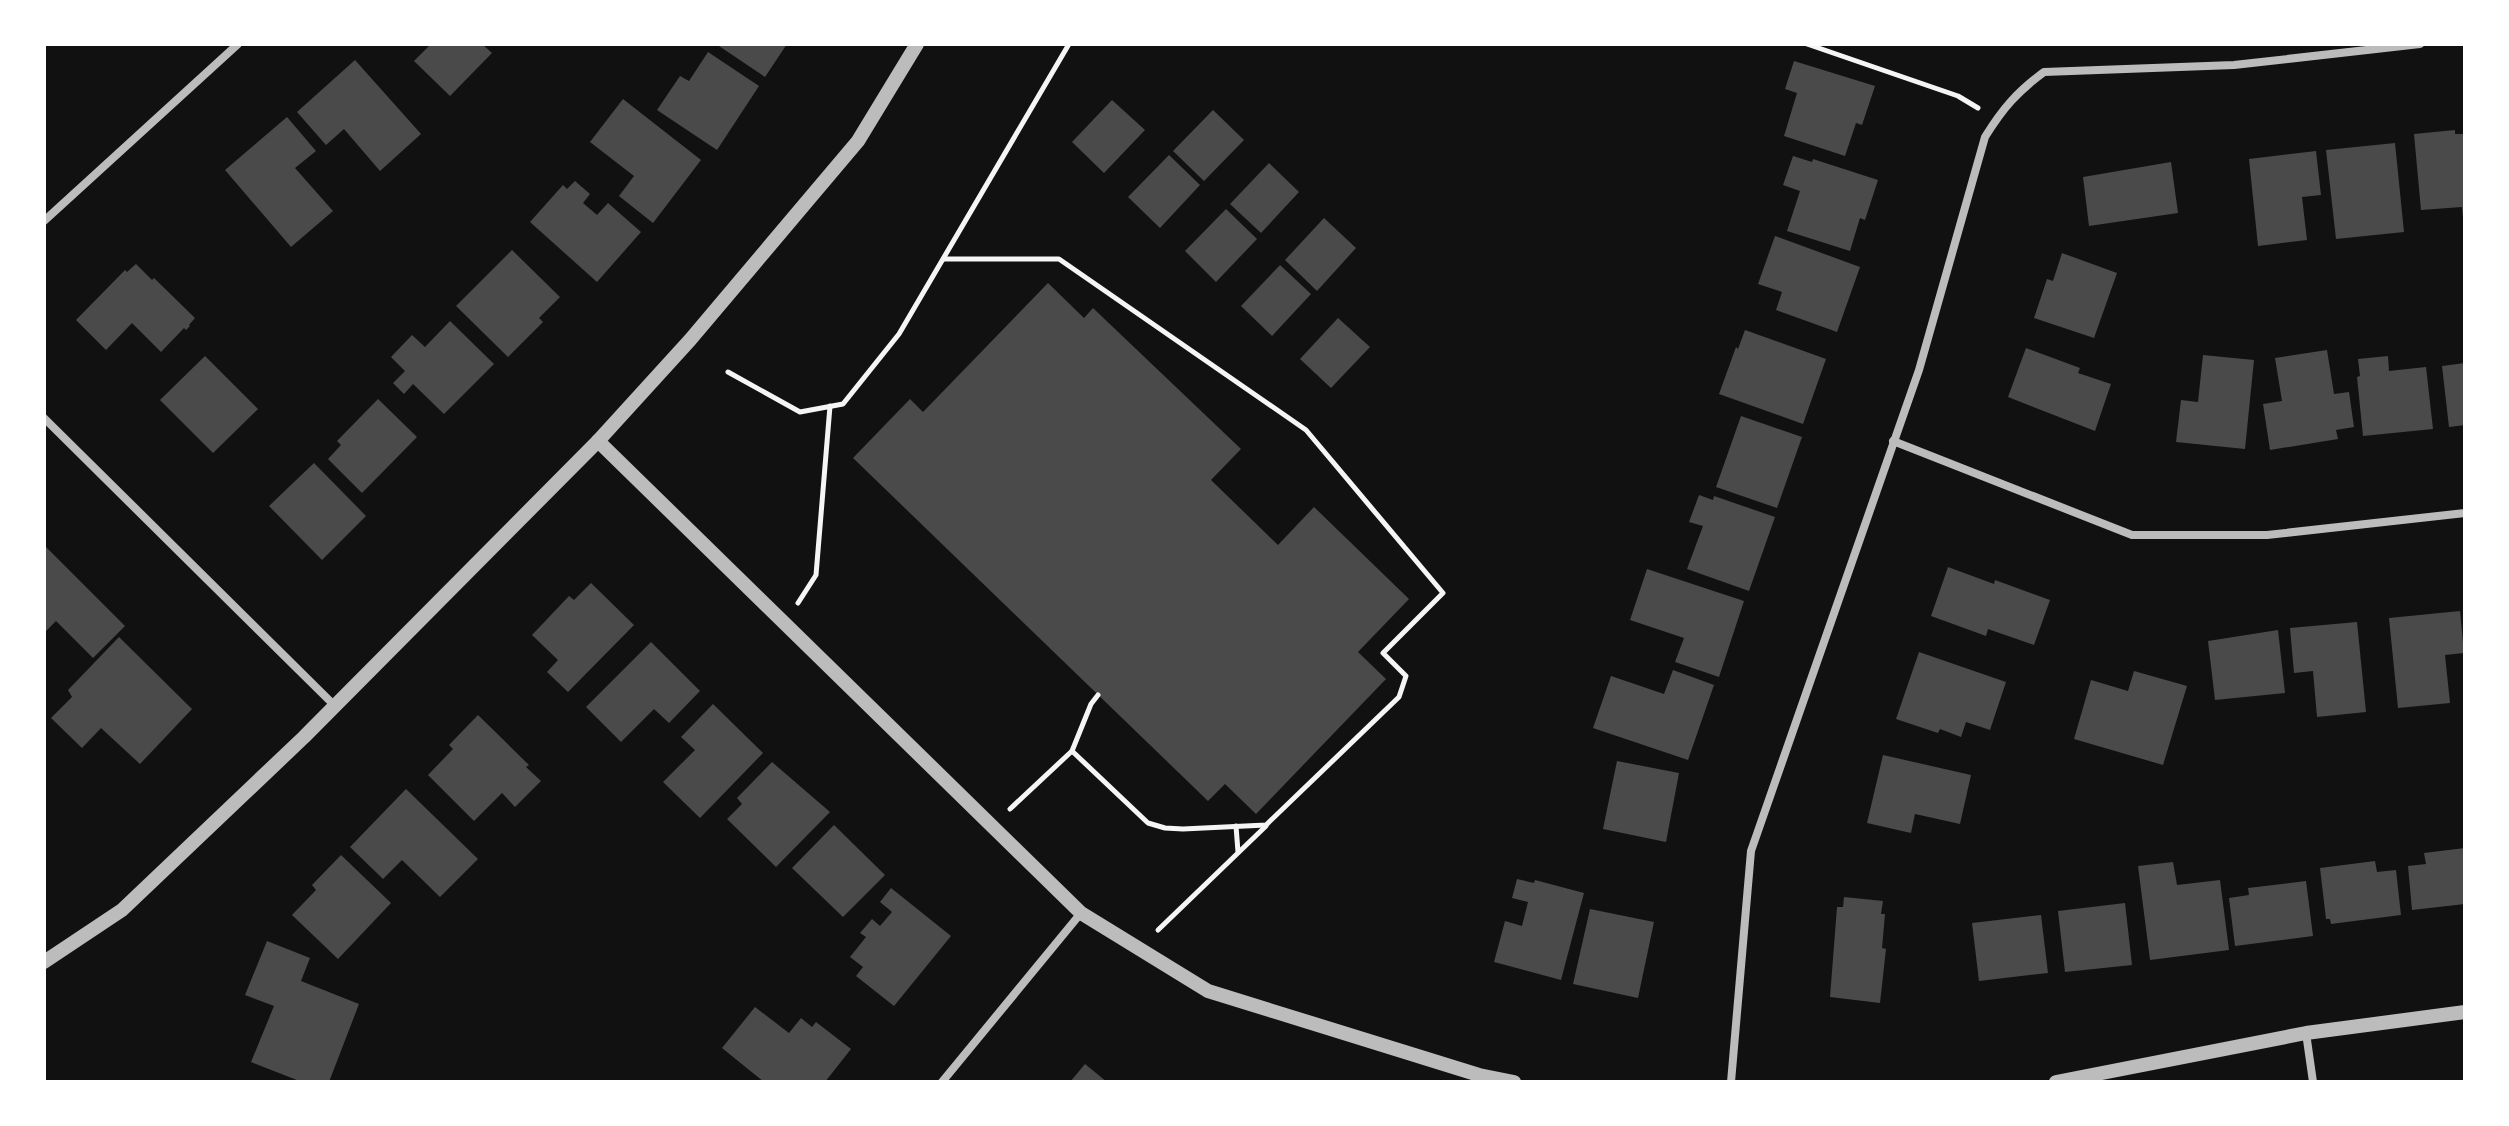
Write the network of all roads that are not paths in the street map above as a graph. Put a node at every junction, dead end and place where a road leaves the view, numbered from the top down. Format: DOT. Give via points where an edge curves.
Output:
graph roads {
  1 [pos="238,44"];
  2 [pos="917,44"];
  3 [pos="2420,44"];
  4 [pos="44,221"];
  5 [pos="44,418"];
  6 [pos="598,441"];
  7 [pos="1893,441"];
  8 [pos="2465,513"];
  9 [pos="335,706"];
  10 [pos="1081,913"];
  11 [pos="44,962"];
  12 [pos="2465,1012"];
  13 [pos="2306,1033"];
  14 [pos="942,1082"];
  15 [pos="1514,1082"];
  16 [pos="1731,1082"];
  17 [pos="2056,1082"];
  18 [pos="2313,1082"];
  1 -- 4 [label="street"];
  2 -- 6 [label="street" via="858,141"];
  3 -- 7 [label="street" via="2234,65 2044,72 2020,90 1985,137 1919,370"];
  5 -- 9 [label="street"];
  6 -- 9 [label="street"];
  6 -- 10 [label="street"];
  7 -- 8 [label="street" via="2132,535 2267,535"];
  7 -- 16 [label="street" via="1751,851"];
  9 -- 11 [label="street" via="122,910"];
  10 -- 14 [label="street"];
  10 -- 15 [label="street" via="1208,991"];
  12 -- 13 [label="street"];
  13 -- 17 [label="street"];
  13 -- 18 [label="street"];
}
